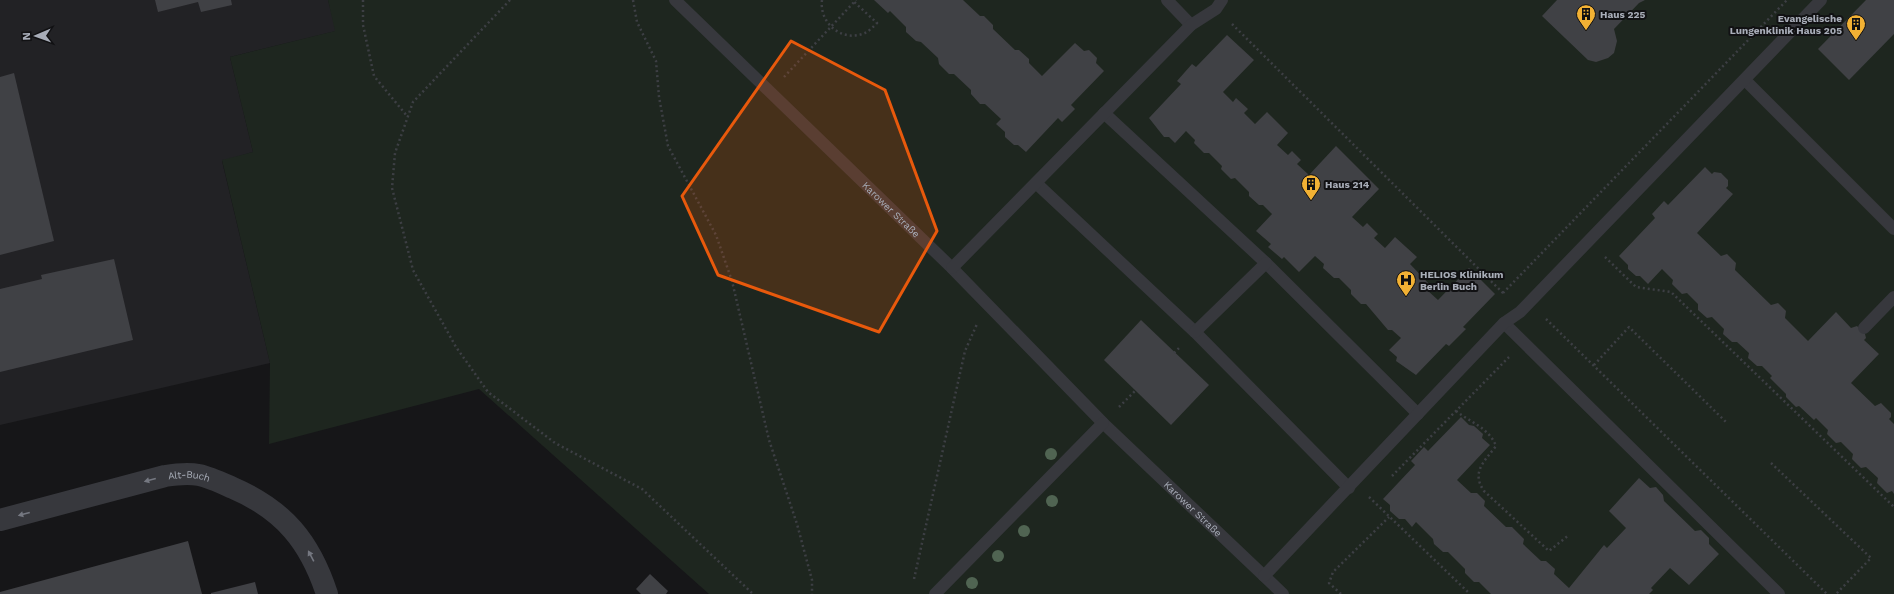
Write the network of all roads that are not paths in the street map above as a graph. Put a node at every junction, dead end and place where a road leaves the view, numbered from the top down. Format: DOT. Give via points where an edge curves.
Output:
graph roads {
  1 [pos="675,0"];
  2 [pos="1168,0"];
  3 [pos="1822,0"];
  4 [pos="1219,4"];
  5 [pos="1191,25"];
  6 [pos="1745,80"];
  7 [pos="1104,113"];
  8 [pos="1036,183"];
  9 [pos="1894,229"];
  10 [pos="1266,262"];
  11 [pos="952,268"];
  12 [pos="1894,296"];
  13 [pos="1504,323"];
  14 [pos="1864,328"];
  15 [pos="1195,332"];
  16 [pos="1418,414"];
  17 [pos="1103,423"];
  18 [pos="1351,485"];
  19 [pos="0,520"];
  20 [pos="1264,576"];
  21 [pos="327,594"];
  22 [pos="936,594"];
  23 [pos="1283,594"];
  24 [pos="1779,594"];
  1 -- 11 [label="lane, Karower Straße"];
  2 -- 5 [label="lane"];
  3 -- 6 [label="lane"];
  4 -- 5 [label="lane"];
  5 -- 7 [label="lane"];
  6 -- 9 [label="lane"];
  6 -- 13 [label="lane" via="1520,312"];
  7 -- 8 [label="lane"];
  7 -- 10 [label="lane"];
  8 -- 11 [label="lane"];
  8 -- 15 [label="lane"];
  10 -- 15 [label="lane"];
  10 -- 16 [label="lane"];
  11 -- 17 [label="lane, Karower Straße"];
  12 -- 14 [label="lane"];
  13 -- 16 [label="lane"];
  13 -- 24 [label="lane"];
  15 -- 18 [label="lane"];
  16 -- 18 [label="lane"];
  17 -- 20 [label="lane, Karower Straße"];
  17 -- 22 [label="lane"];
  18 -- 20 [label="lane"];
  21 -- 19 [label="street, Alt-Buch, one-way" via="305,544 287,521 267,505 206,476 188,472 166,476"];
  20 -- 23 [label="lane, Karower Straße"];
}
